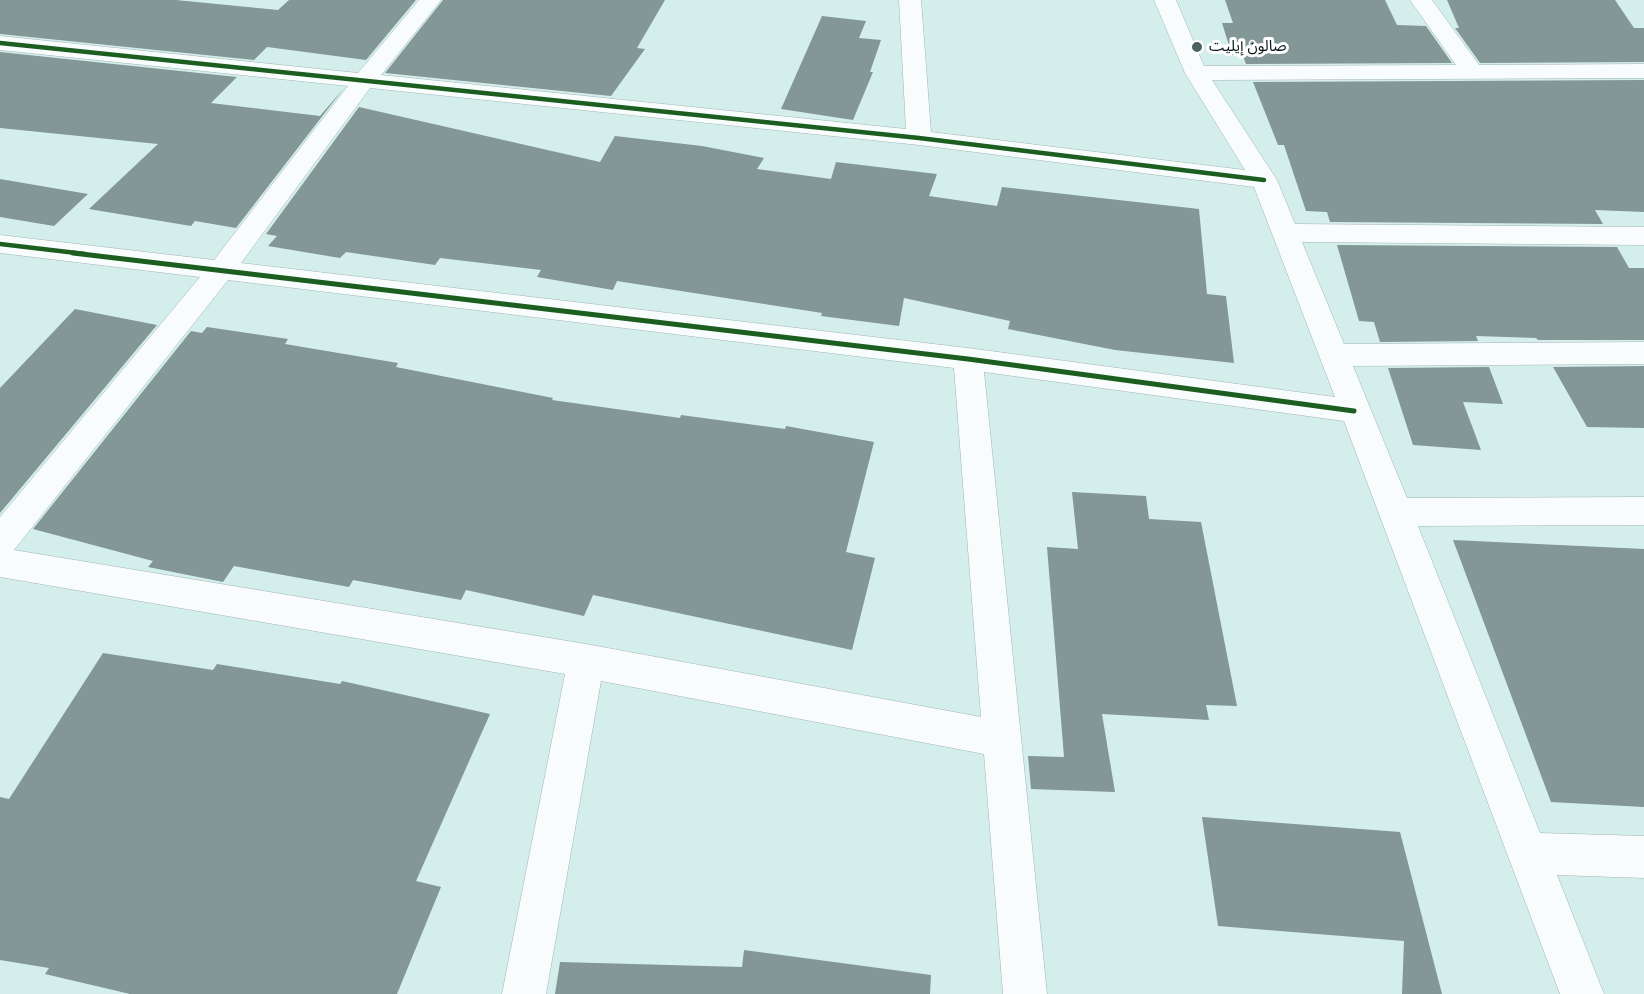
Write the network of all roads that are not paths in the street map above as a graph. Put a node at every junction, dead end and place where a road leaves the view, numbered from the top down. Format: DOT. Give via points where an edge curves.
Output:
graph roads {
  1 [pos="430,0"];
  2 [pos="910,0"];
  3 [pos="1165,0"];
  4 [pos="1421,0"];
  5 [pos="0,43"];
  6 [pos="1472,71"];
  7 [pos="1644,72"];
  8 [pos="1196,73"];
  9 [pos="364,81"];
  10 [pos="919,138"];
  11 [pos="1264,180"];
  12 [pos="1284,233"];
  13 [pos="1644,236"];
  14 [pos="0,244"];
  15 [pos="221,270"];
  16 [pos="1644,353"];
  17 [pos="1332,355"];
  18 [pos="968,359"];
  19 [pos="1354,411"];
  20 [pos="1644,511"];
  21 [pos="1396,512"];
  22 [pos="0,542"];
  23 [pos="0,562"];
  24 [pos="586,661"];
  25 [pos="1002,739"];
  26 [pos="1527,853"];
  27 [pos="1644,857"];
  28 [pos="524,994"];
  29 [pos="1024,994"];
  30 [pos="1582,994"];
  1 -- 9 [label="street"];
  2 -- 10 [label="street"];
  3 -- 8 [label="street"];
  4 -- 6 [label="street"];
  5 -- 9 [label="street"];
  6 -- 7 [label="street"];
  6 -- 8 [label="street"];
  8 -- 11 [label="street"];
  9 -- 10 [label="street"];
  9 -- 15 [label="street"];
  10 -- 11 [label="street"];
  11 -- 12 [label="street"];
  12 -- 13 [label="street"];
  12 -- 17 [label="street"];
  14 -- 15 [label="street"];
  15 -- 18 [label="street"];
  15 -- 22 [label="street"];
  16 -- 17 [label="street"];
  17 -- 19 [label="street"];
  18 -- 19 [label="street"];
  18 -- 25 [label="street"];
  19 -- 21 [label="street"];
  20 -- 21 [label="street"];
  21 -- 26 [label="street"];
  23 -- 24 [label="street"];
  24 -- 25 [label="street"];
  24 -- 28 [label="street"];
  25 -- 29 [label="street"];
  26 -- 27 [label="street"];
  26 -- 30 [label="street"];
}
